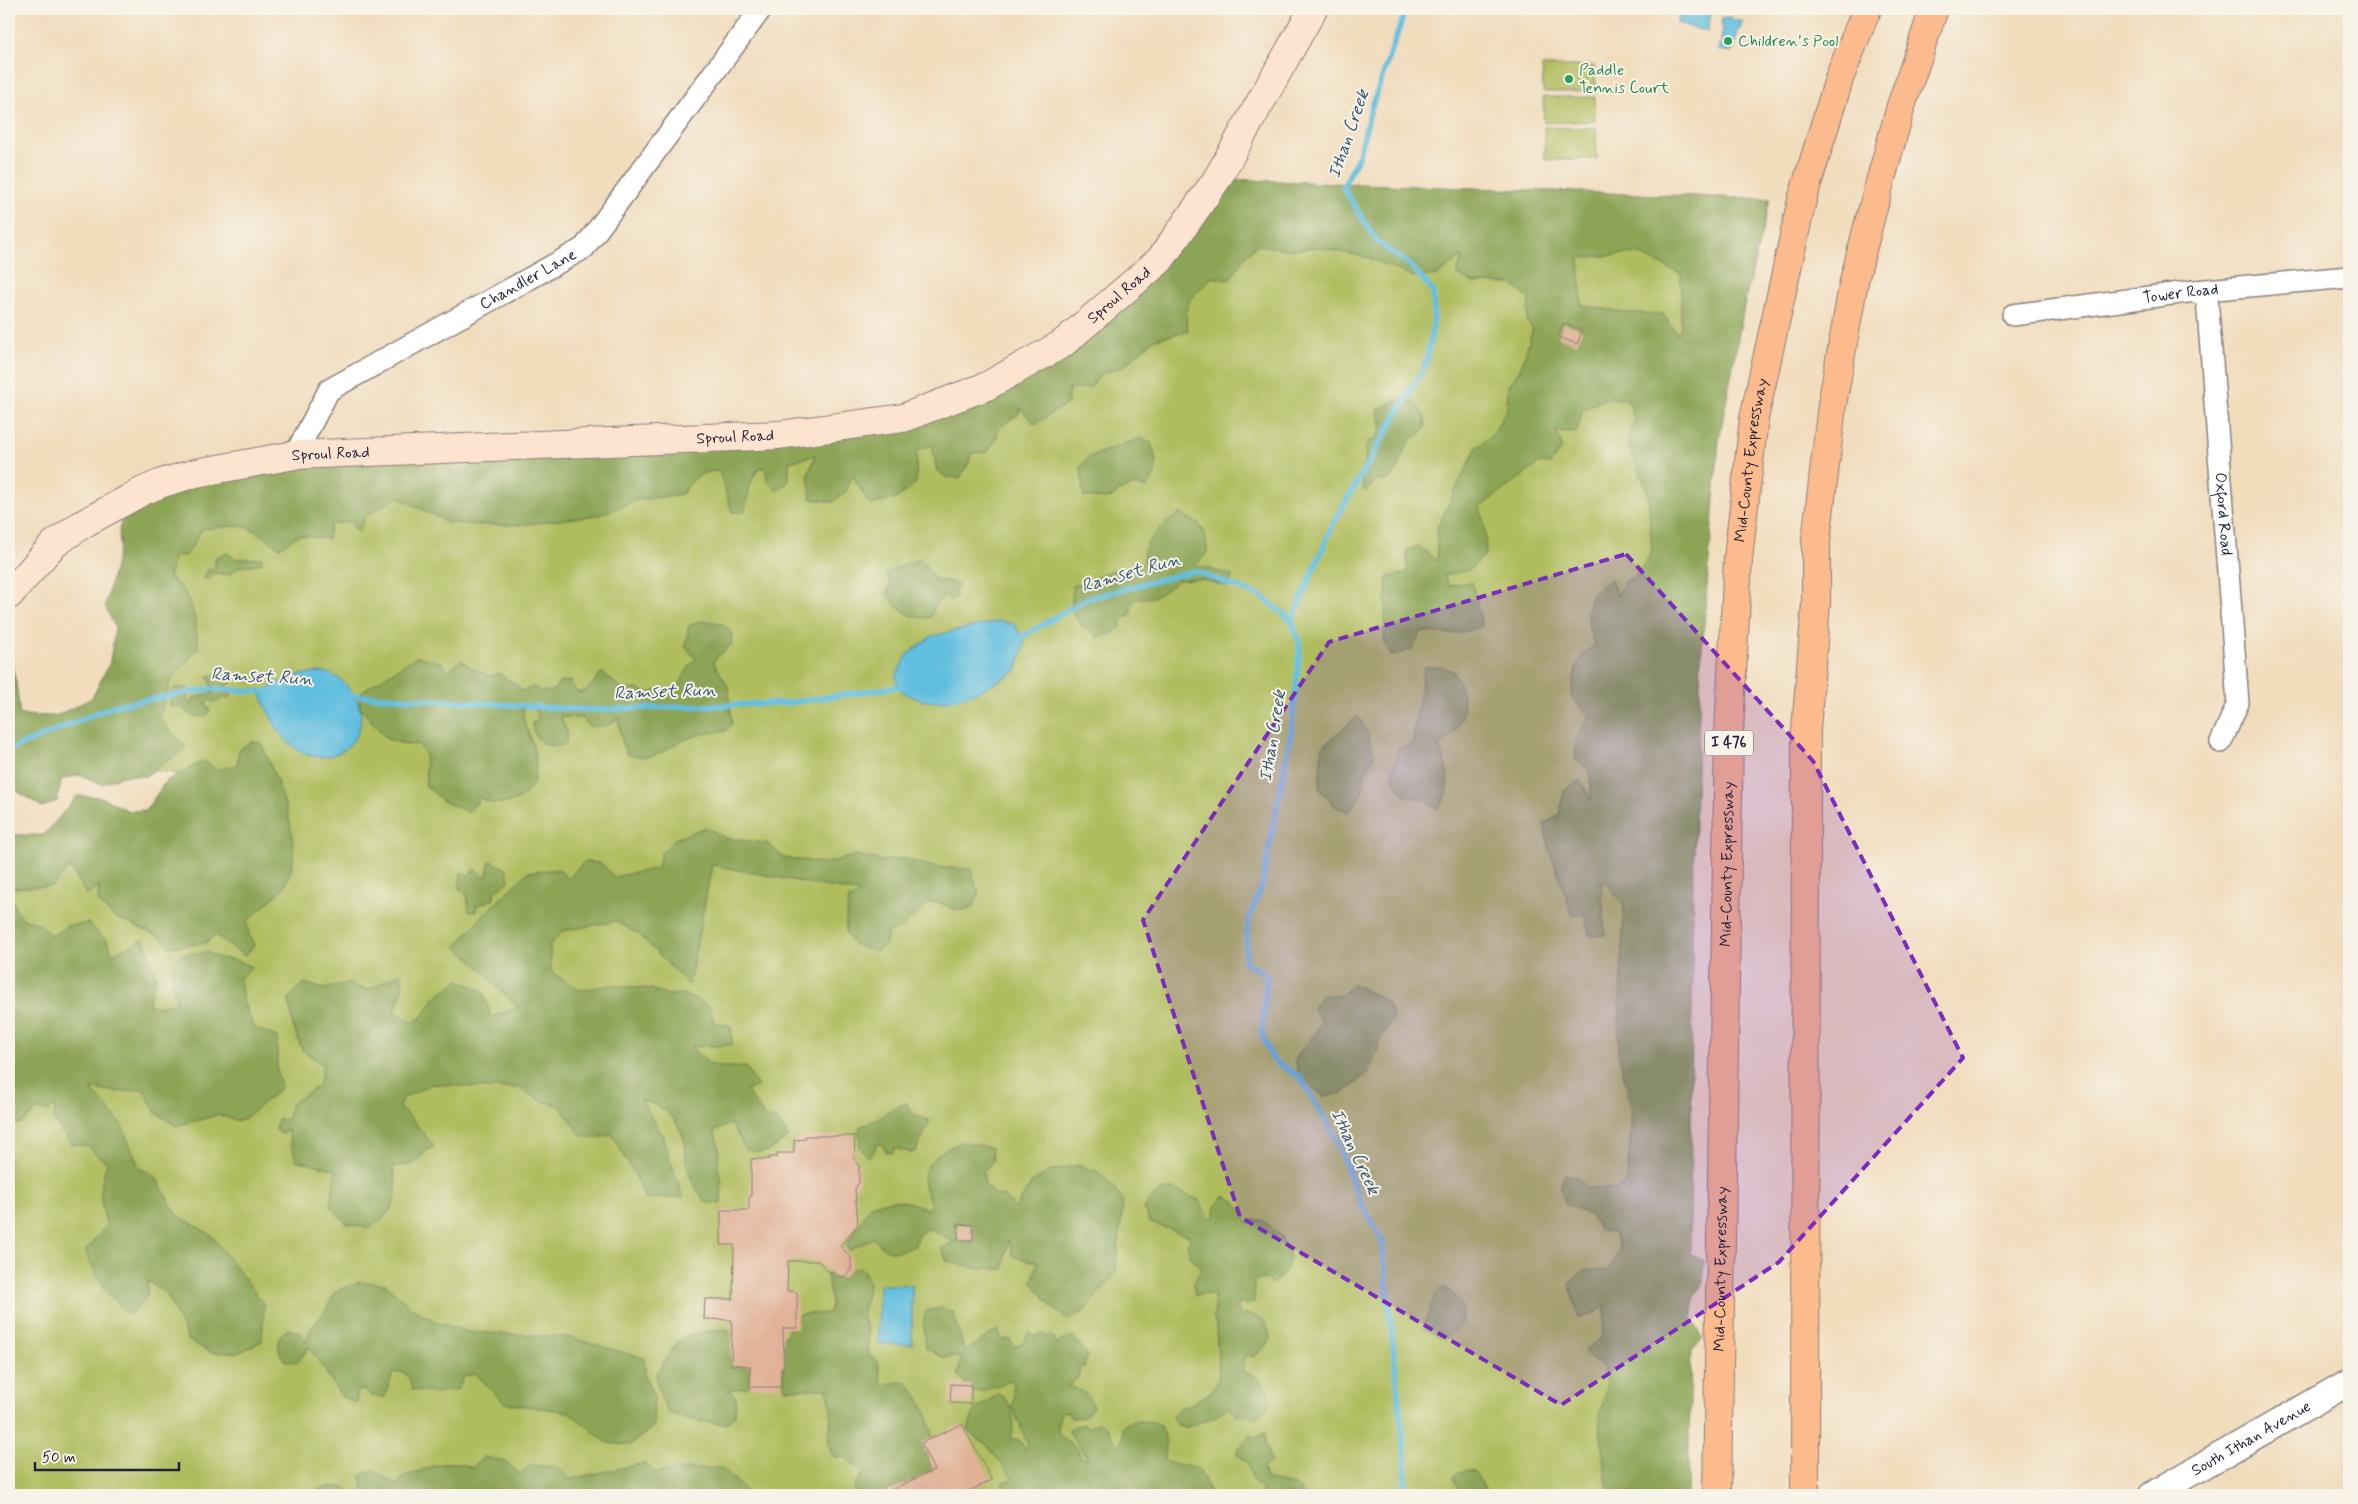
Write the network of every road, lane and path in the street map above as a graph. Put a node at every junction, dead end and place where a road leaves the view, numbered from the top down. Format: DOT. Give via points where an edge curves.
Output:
graph roads {
  1 [pos="762,9"];
  2 [pos="1313,9"];
  3 [pos="1867,9"];
  4 [pos="1934,9"];
  5 [pos="2349,277"];
  6 [pos="2195,291"];
  7 [pos="2013,315"];
  8 [pos="295,456"];
  9 [pos="9,595"];
  10 [pos="2221,742"];
  11 [pos="2349,1382"];
  12 [pos="1717,1495"];
  13 [pos="1805,1495"];
  14 [pos="2152,1495"];
  1 -- 8 [label="street, Chandler Lane" via="584,248 329,390"];
  2 -- 8 [label="main road, Sproul Road" via="1217,179 1160,260 1062,344 987,386 903,418 779,434"];
  3 -- 12 [label="highway, Mid-County Expressway / I 476" via="1840,76 1802,200 1754,418 1738,559 1729,731"];
  4 -- 13 [label="highway" via="1901,106 1854,281 1832,405 1816,541 1816,604 1806,730"];
  5 -- 6 [label="street, Tower Road"];
  6 -- 7 [label="street, Tower Road"];
  6 -- 10 [label="street, Oxford Road" via="2207,296 2238,703"];
  8 -- 9 [label="main road, Sproul Road" via="196,473 143,491 81,525 53,545"];
  11 -- 14 [label="street, South Ithan Avenue"];
}
